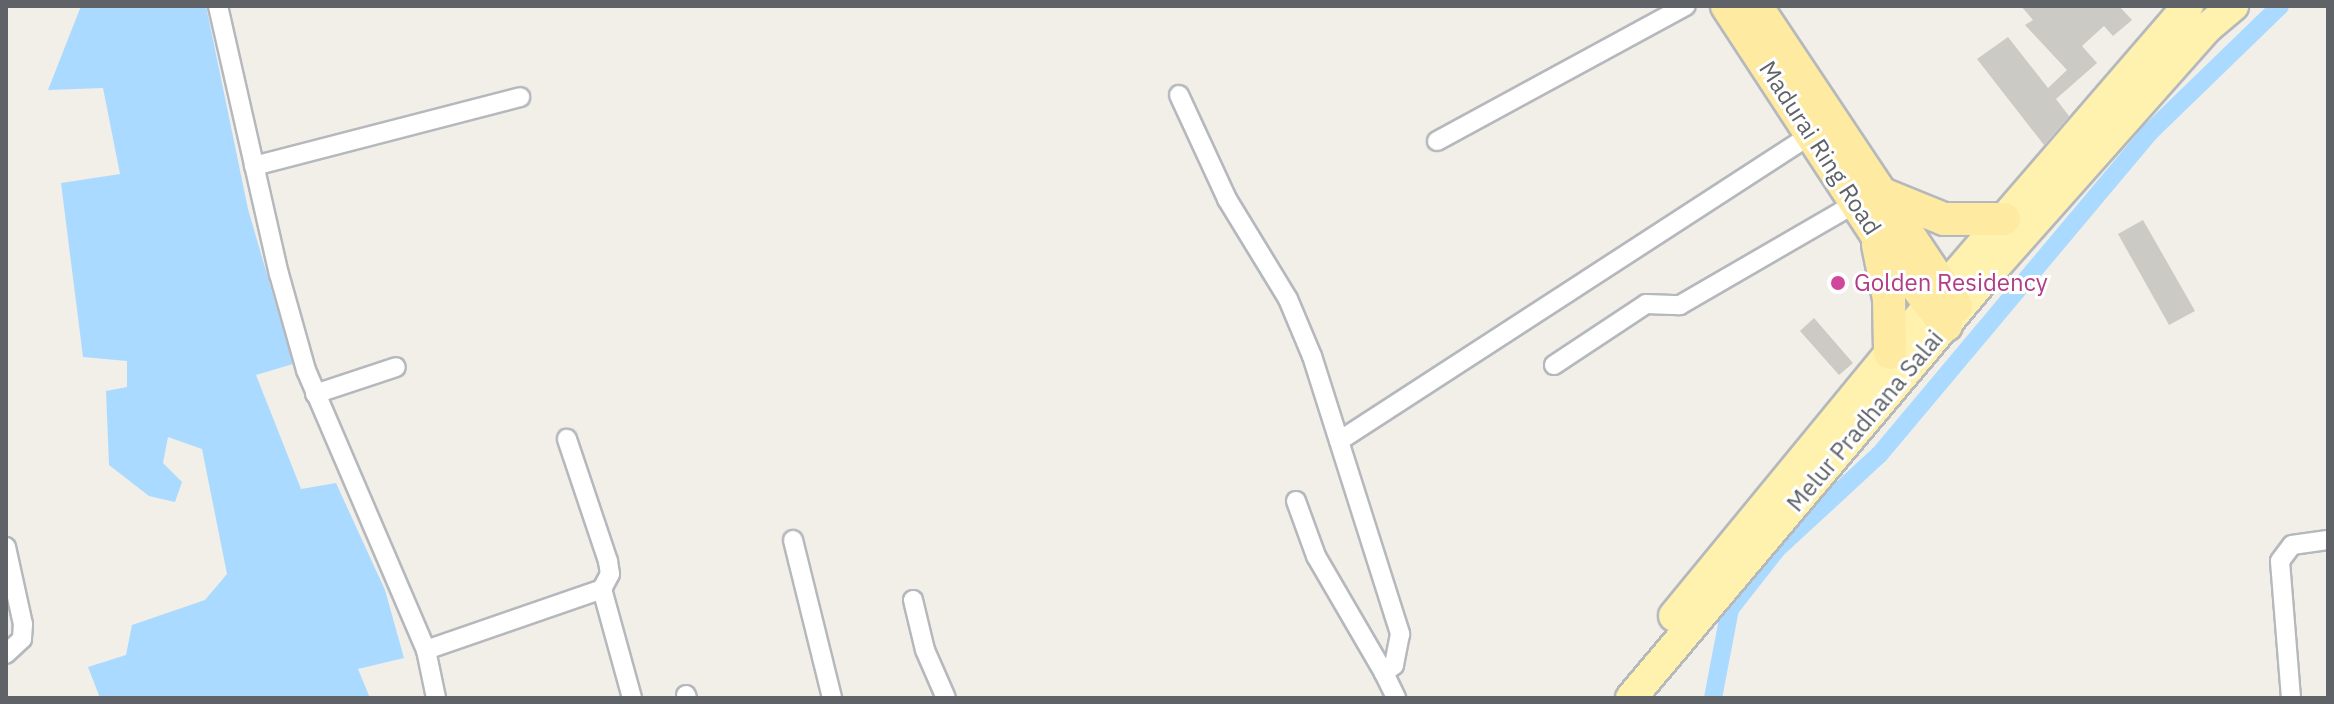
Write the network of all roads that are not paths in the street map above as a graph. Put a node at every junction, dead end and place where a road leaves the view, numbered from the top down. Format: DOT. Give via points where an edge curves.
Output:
graph roads {
  1 [pos="218,6"];
  2 [pos="1686,6"];
  3 [pos="1727,6"];
  4 [pos="1756,6"];
  5 [pos="2188,6"];
  6 [pos="2233,6"];
  7 [pos="1179,95"];
  8 [pos="520,97"];
  9 [pos="1812,134"];
  10 [pos="1437,141"];
  11 [pos="254,166"];
  12 [pos="1868,198"];
  13 [pos="2004,219"];
  14 [pos="1876,234"];
  15 [pos="1944,308"];
  16 [pos="1890,353"];
  17 [pos="1554,365"];
  18 [pos="396,367"];
  19 [pos="315,394"];
  20 [pos="567,439"];
  21 [pos="1339,441"];
  22 [pos="1296,501"];
  23 [pos="793,540"];
  24 [pos="2328,540"];
  25 [pos="6,547"];
  26 [pos="602,589"];
  27 [pos="913,600"];
  28 [pos="426,650"];
  29 [pos="6,654"];
  30 [pos="1384,673"];
  31 [pos="436,698"];
  32 [pos="632,698"];
  33 [pos="832,698"];
  34 [pos="946,698"];
  35 [pos="1396,698"];
  36 [pos="1606,698"];
  37 [pos="1631,698"];
  38 [pos="2291,698"];
  1 -- 11 [label="street"];
  2 -- 10 [label="street"];
  3 -- 9 [label="highway, Madurai Ring Road"];
  4 -- 12 [label="highway, Madurai Ring Road"];
  5 -- 13 [label="main road, Melur Pradhana Salai"];
  6 -- 15 [label="main road, Melur Pradhana Salai"];
  7 -- 21 [label="street" via="1227,199 1288,299"];
  8 -- 11 [label="street"];
  9 -- 12 [label="highway, Madurai Ring Road"];
  9 -- 21 [label="street"];
  11 -- 19 [label="street"];
  12 -- 13 [label="highway" via="1944,219"];
  12 -- 14 [label="highway, Madurai Ring Road"];
  12 -- 15 [label="highway, Madurai Ring Road"];
  12 -- 17 [label="street" via="1680,305 1646,304"];
  13 -- 15 [label="main road, Melur Pradhana Salai"];
  14 -- 15 [label="highway, Madurai Ring Road"];
  14 -- 16 [label="highway" via="1889,299"];
  15 -- 16 [label="main road, Melur Pradhana Salai"];
  15 -- 37 [label="main road, Melur Pradhana Salai"];
  16 -- 36 [label="main road, Melur Pradhana Salai"];
  18 -- 19 [label="street"];
  19 -- 28 [label="street"];
  20 -- 26 [label="street" via="608,561 610,574"];
  21 -- 30 [label="street" via="1400,634 1394,665"];
  22 -- 30 [label="street" via="1316,556"];
  23 -- 33 [label="street"];
  24 -- 38 [label="street" via="2292,545 2280,561"];
  25 -- 29 [label="street" via="23,624 22,639"];
  26 -- 28 [label="street"];
  26 -- 32 [label="street"];
  27 -- 34 [label="street" via="925,650"];
  28 -- 31 [label="street"];
  30 -- 35 [label="street"];
}
